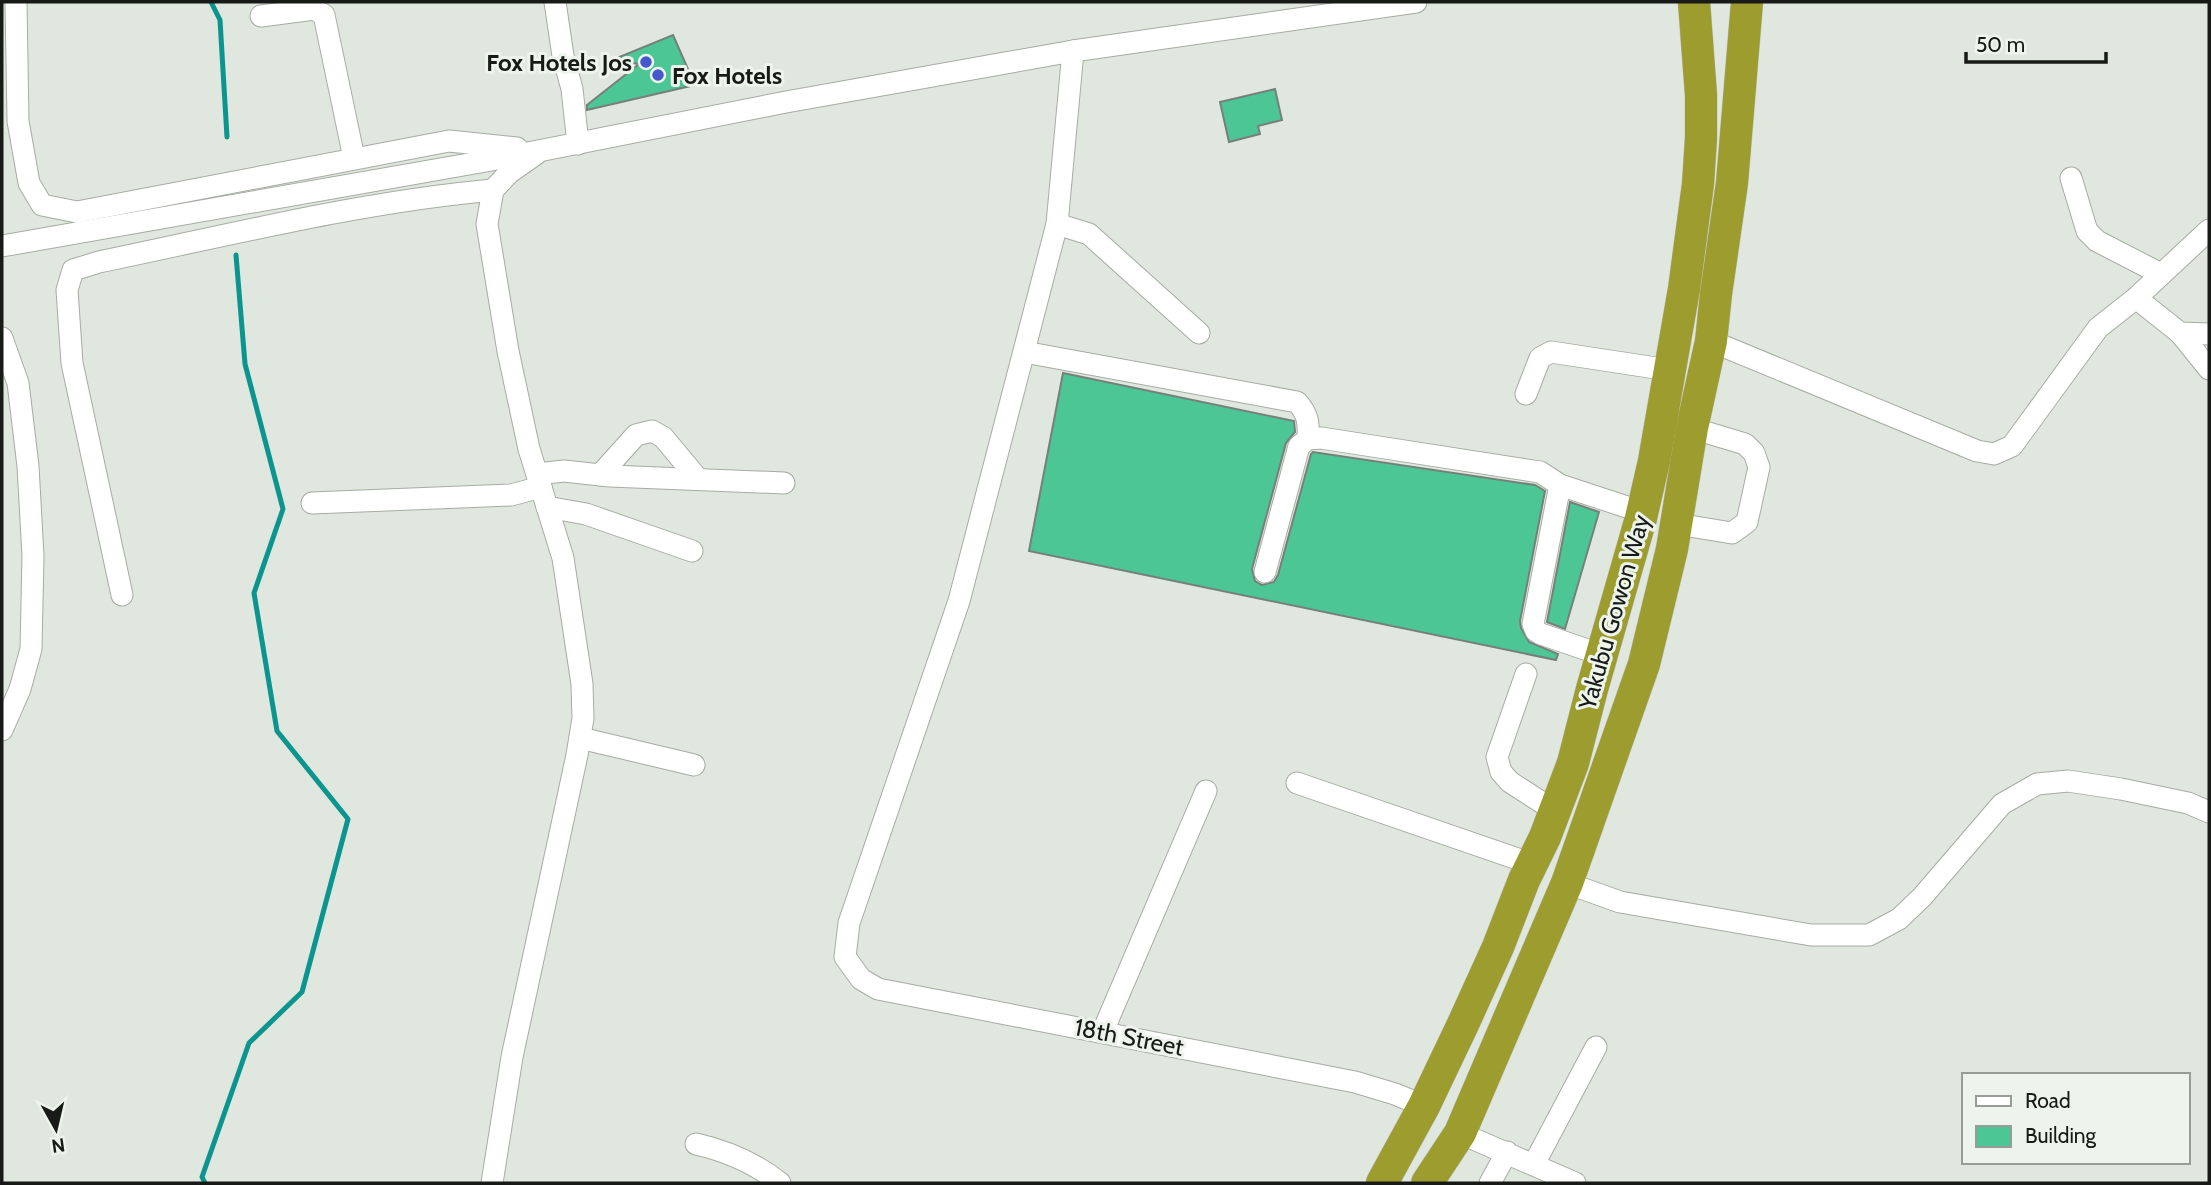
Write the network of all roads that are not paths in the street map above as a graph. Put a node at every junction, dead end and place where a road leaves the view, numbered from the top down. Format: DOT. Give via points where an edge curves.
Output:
graph roads {
  1 [pos="16,2"];
  2 [pos="555,2"];
  3 [pos="1416,2"];
  4 [pos="1694,2"];
  5 [pos="1747,2"];
  6 [pos="261,16"];
  7 [pos="1073,51"];
  8 [pos="578,144"];
  9 [pos="540,151"];
  10 [pos="354,159"];
  11 [pos="2071,178"];
  12 [pos="493,190"];
  13 [pos="1058,224"];
  14 [pos="2209,230"];
  15 [pos="2,246"];
  16 [pos="2161,274"];
  17 [pos="2136,298"];
  18 [pos="1199,333"];
  19 [pos="2180,333"];
  20 [pos="2209,334"];
  21 [pos="2,338"];
  22 [pos="1711,341"];
  23 [pos="1024,352"];
  24 [pos="2209,369"];
  25 [pos="1669,370"];
  26 [pos="1526,394"];
  27 [pos="1692,428"];
  28 [pos="1308,439"];
  29 [pos="600,475"];
  30 [pos="698,480"];
  31 [pos="784,483"];
  32 [pos="1560,485"];
  33 [pos="542,489"];
  34 [pos="312,503"];
  35 [pos="1642,512"];
  36 [pos="1676,524"];
  37 [pos="692,551"];
  38 [pos="1265,572"];
  39 [pos="122,595"];
  40 [pos="1602,655"];
  41 [pos="1526,674"];
  42 [pos="2,730"];
  43 [pos="580,738"];
  44 [pos="694,765"];
  45 [pos="1297,783"];
  46 [pos="1206,791"];
  47 [pos="1555,811"];
  48 [pos="2209,811"];
  49 [pos="1532,864"];
  50 [pos="1567,883"];
  51 [pos="1103,1031"];
  52 [pos="1596,1047"];
  53 [pos="1424,1106"];
  54 [pos="1460,1133"];
  55 [pos="696,1144"];
  56 [pos="1507,1152"];
  57 [pos="1534,1164"];
  58 [pos="492,1183"];
  59 [pos="780,1183"];
  60 [pos="1382,1183"];
  61 [pos="1427,1183"];
  62 [pos="1490,1183"];
  63 [pos="1575,1183"];
  1 -- 10 [label="street" via="18,121 29,183 42,205 76,212"];
  2 -- 8 [label="street"];
  3 -- 7 [label="street"];
  4 -- 25 [label="highway, Yakubu Gowon Way" via="1701,138 1684,289"];
  5 -- 22 [label="highway, Yakubu Gowon Way" via="1732,183"];
  6 -- 10 [label="street" via="314,9 324,15"];
  7 -- 8 [label="street"];
  7 -- 13 [label="street"];
  8 -- 9 [label="street"];
  9 -- 10 [label="street" via="449,141"];
  9 -- 12 [label="street"];
  9 -- 15 [label="street"];
  11 -- 16 [label="street" via="2087,231 2097,241"];
  12 -- 33 [label="street" via="487,224 494,269 508,351"];
  12 -- 39 [label="street" via="338,213 73,270 66,290 72,363"];
  13 -- 18 [label="street" via="1090,234"];
  13 -- 23 [label="street"];
  14 -- 16 [label="street"];
  16 -- 17 [label="street"];
  17 -- 19 [label="street"];
  17 -- 22 [label="street" via="2098,328 2012,446 1994,454 1977,451"];
  19 -- 20 [label="street"];
  19 -- 24 [label="street"];
  21 -- 42 [label="street" via="18,383 33,556 31,649"];
  22 -- 27 [label="highway, Yakubu Gowon Way"];
  23 -- 28 [label="street" via="1297,402 1309,423"];
  23 -- 51 [label="street, 18th Street" via="959,601 849,923 845,957 861,979 878,989"];
  25 -- 26 [label="street" via="1551,352 1540,358"];
  25 -- 35 [label="highway, Yakubu Gowon Way"];
  27 -- 36 [label="highway, Yakubu Gowon Way"];
  27 -- 36 [label="street" via="1745,444 1759,467 1747,522 1732,533"];
  28 -- 32 [label="street" via="1540,472"];
  28 -- 38 [label="street" via="1299,446"];
  29 -- 30 [label="street"];
  29 -- 30 [label="street" via="635,435 652,431 663,437"];
  29 -- 33 [label="street" via="564,471"];
  30 -- 31 [label="street"];
  32 -- 35 [label="street"];
  32 -- 40 [label="street" via="1533,624 1541,635"];
  33 -- 34 [label="street" via="511,495"];
  33 -- 37 [label="street" via="586,514"];
  33 -- 43 [label="street" via="563,558 582,684"];
  35 -- 40 [label="highway, Yakubu Gowon Way"];
  36 -- 50 [label="highway, Yakubu Gowon Way" via="1644,664"];
  40 -- 47 [label="highway, Yakubu Gowon Way"];
  41 -- 47 [label="street" via="1497,757 1510,782"];
  43 -- 44 [label="street"];
  43 -- 58 [label="street" via="512,1057"];
  45 -- 49 [label="street"];
  46 -- 51 [label="street"];
  47 -- 49 [label="highway, Yakubu Gowon Way"];
  48 -- 50 [label="street" via="2121,789 2068,781 2037,784 2003,804 1899,919 1869,935 1811,935 1647,907"];
  49 -- 53 [label="highway, Yakubu Gowon Way"];
  50 -- 54 [label="highway, Yakubu Gowon Way"];
  51 -- 53 [label="street, 18th Street" via="1355,1082"];
  52 -- 57 [label="street"];
  53 -- 60 [label="highway, Yakubu Gowon Way"];
  54 -- 56 [label="street"];
  54 -- 61 [label="highway, Yakubu Gowon Way"];
  55 -- 59 [label="street" via="724,1150"];
  56 -- 57 [label="street"];
  56 -- 62 [label="street"];
  57 -- 63 [label="street"];
}
